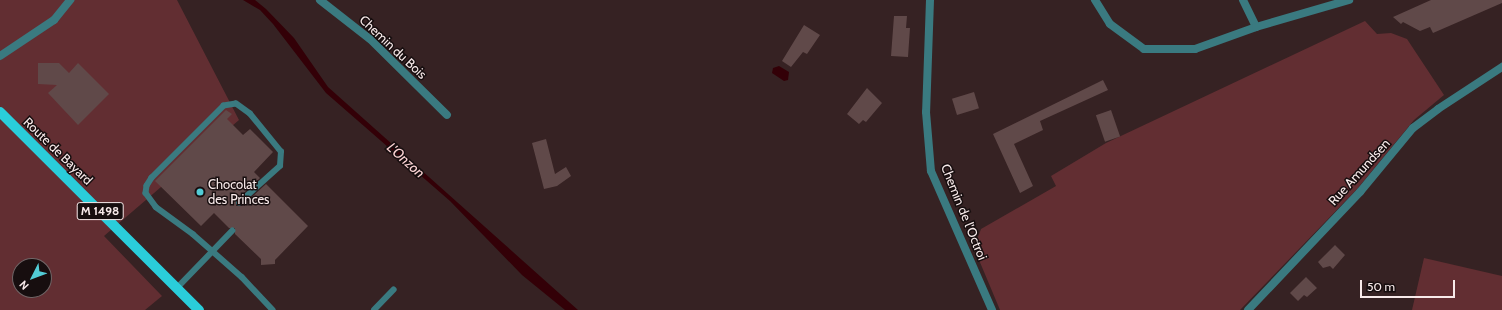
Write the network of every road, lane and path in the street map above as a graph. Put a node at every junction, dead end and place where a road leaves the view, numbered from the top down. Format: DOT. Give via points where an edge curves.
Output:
graph roads {
  1 [pos="70,0"];
  2 [pos="320,0"];
  3 [pos="930,0"];
  4 [pos="1095,0"];
  5 [pos="1243,0"];
  6 [pos="1349,0"];
  7 [pos="1256,27"];
  8 [pos="0,56"];
  9 [pos="1502,67"];
  10 [pos="0,112"];
  11 [pos="448,115"];
  12 [pos="239,203"];
  13 [pos="232,231"];
  14 [pos="212,252"];
  15 [pos="178,287"];
  16 [pos="393,290"];
  17 [pos="200,310"];
  18 [pos="273,310"];
  19 [pos="374,310"];
  20 [pos="992,310"];
  21 [pos="1248,310"];
  1 -- 8 [label="street" via="54,20"];
  2 -- 11 [label="street, Chemin du Bois" via="370,39"];
  3 -- 20 [label="street, Chemin de l'Octroi" via="926,112 931,171"];
  4 -- 7 [label="street" via="1110,24 1144,49 1195,49"];
  5 -- 7 [label="street"];
  6 -- 7 [label="street"];
  9 -- 21 [label="street, Rue Amundsen" via="1413,128 1360,192"];
  10 -- 15 [label="main road, Route de Bayard / M 1498"];
  12 -- 14 [label="lane" via="280,166 281,152 250,114 236,104 224,106 147,186 146,194 156,207 193,234"];
  13 -- 14 [label="lane"];
  14 -- 15 [label="lane"];
  14 -- 18 [label="lane" via="242,277"];
  15 -- 17 [label="main road, Route de Bayard / M 1498"];
  16 -- 19 [label="lane"];
}
